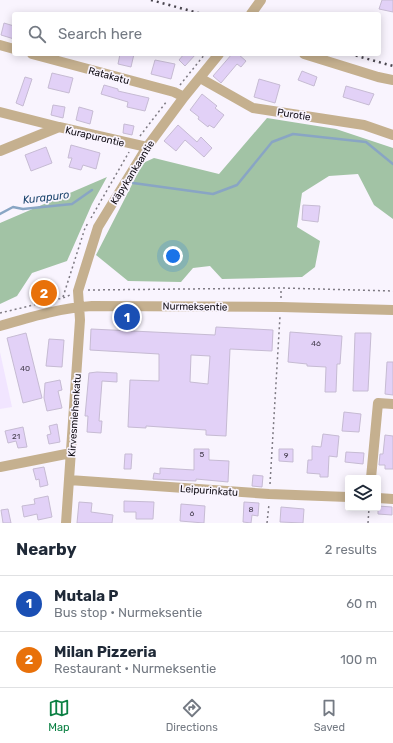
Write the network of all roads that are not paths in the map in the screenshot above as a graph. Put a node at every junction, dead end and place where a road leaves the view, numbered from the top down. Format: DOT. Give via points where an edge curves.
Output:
graph roads {
  1 [pos="261,0"];
  2 [pos="252,12"];
  3 [pos="0,45"];
  4 [pos="12,48"];
  5 [pos="39,56"];
  6 [pos="217,56"];
  7 [pos="310,56"];
  8 [pos="200,78"];
  9 [pos="393,80"];
  10 [pos="184,97"];
  11 [pos="0,112"];
  12 [pos="59,127"];
  13 [pos="393,135"];
  14 [pos="147,147"];
  15 [pos="0,151"];
  16 [pos="80,307"];
  17 [pos="393,310"];
  18 [pos="0,326"];
  19 [pos="393,404"];
  20 [pos="71,453"];
  21 [pos="0,467"];
  22 [pos="371,475"];
  23 [pos="70,480"];
  24 [pos="345,497"];
  25 [pos="381,498"];
  26 [pos="393,499"];
  27 [pos="66,523"];
  1 -- 2 [label="street"];
  3 -- 4 [label="street"];
  5 -- 10 [label="street, Ratakatu" via="174,92"];
  6 -- 8 [label="street, Käpykankaantie"];
  7 -- 9 [label="street"];
  8 -- 10 [label="street, Käpykankaantie"];
  8 -- 13 [label="street, Purotie" via="253,108 364,125"];
  10 -- 14 [label="street, Käpykankaantie"];
  11 -- 12 [label="street"];
  12 -- 14 [label="street, Kurapurontie"];
  12 -- 15 [label="street, Kurapurontie"];
  14 -- 16 [label="street, Käpykankaantie" via="98,227 78,291"];
  16 -- 17 [label="street, Nurmeksentie" via="112,305"];
  16 -- 18 [label="street, Nurmeksentie" via="42,313"];
  16 -- 20 [label="street, Kirvesmiehenkatu"];
  19 -- 22 [label="street" via="378,403"];
  20 -- 21 [label="street"];
  20 -- 23 [label="street, Kirvesmiehenkatu"];
  23 -- 24 [label="street, Leipurinkatu"];
  23 -- 27 [label="street, Kirvesmiehenkatu"];
  25 -- 26 [label="street"];
}
